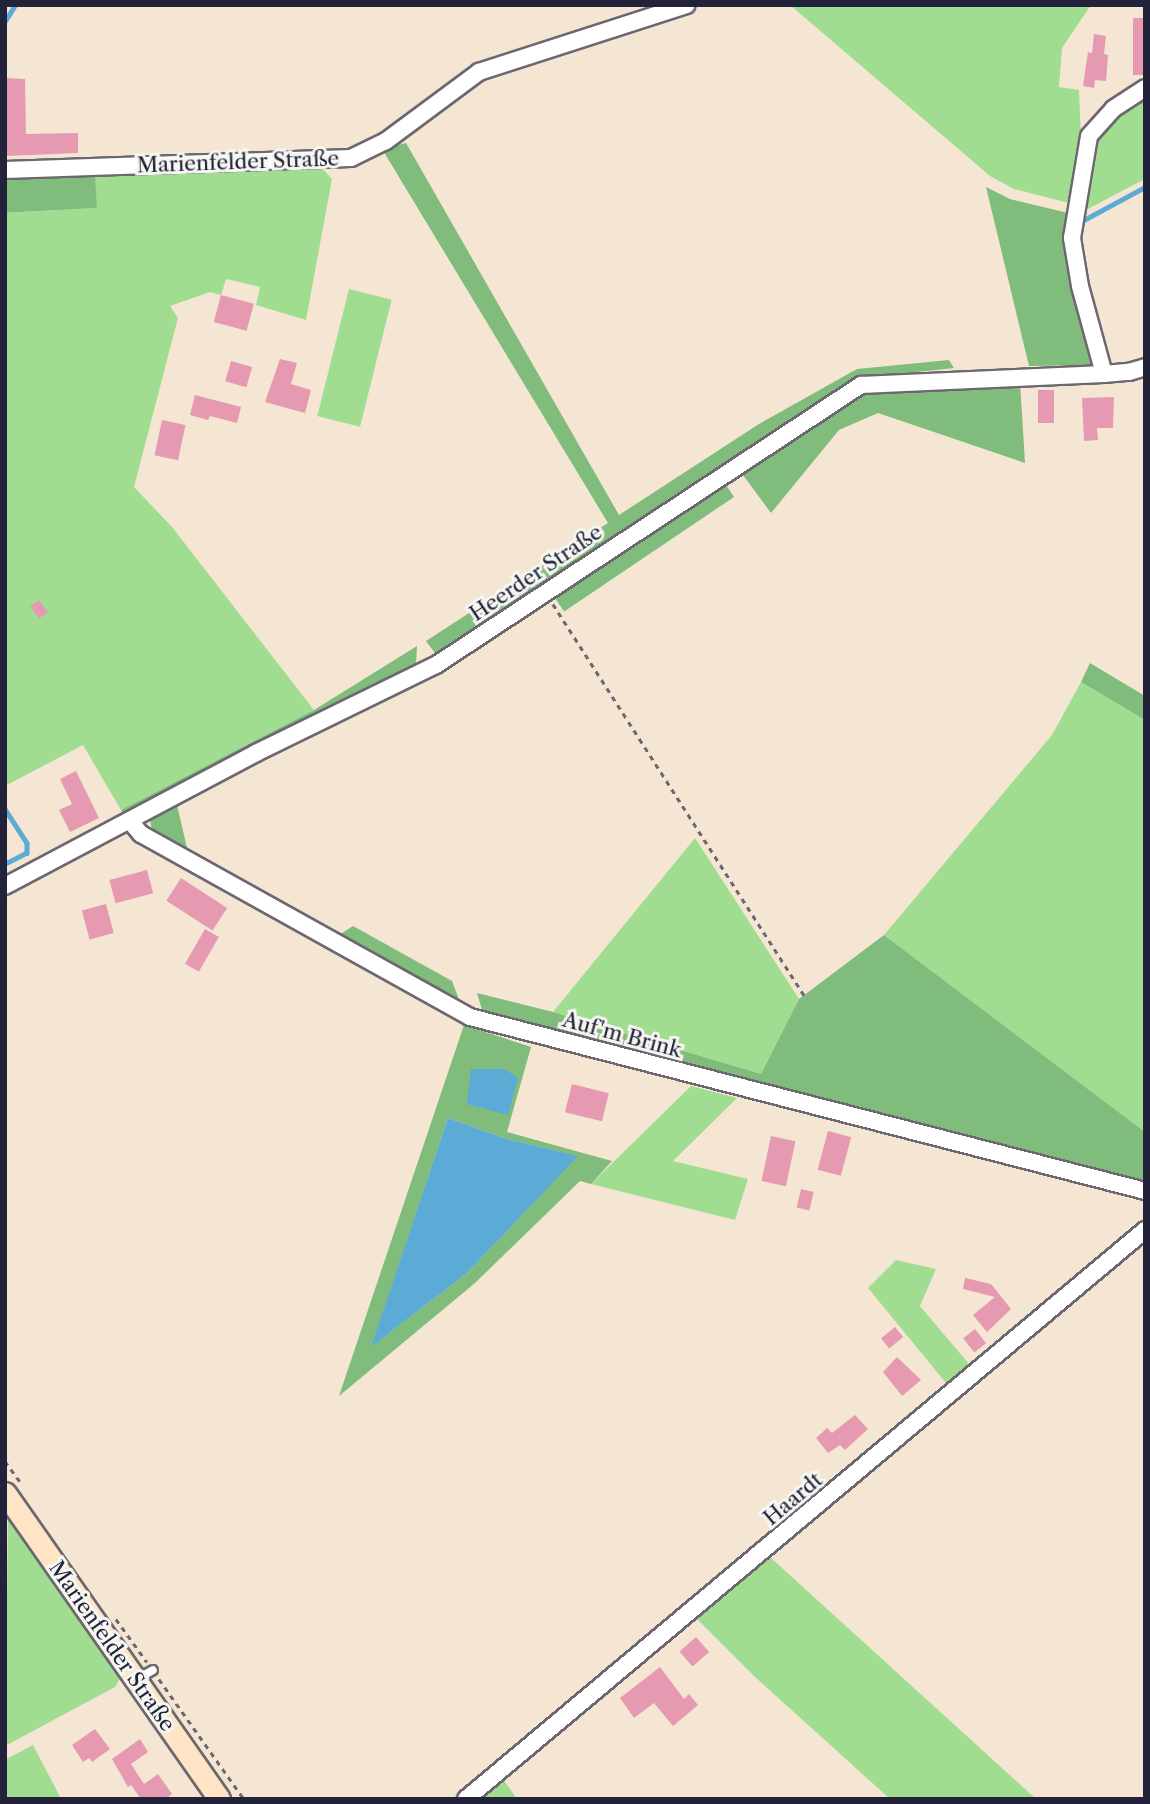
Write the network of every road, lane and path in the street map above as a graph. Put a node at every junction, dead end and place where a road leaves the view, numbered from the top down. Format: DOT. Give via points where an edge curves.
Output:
graph roads {
  1 [pos="686,5"];
  2 [pos="1145,88"];
  3 [pos="5,170"];
  4 [pos="1145,367"];
  5 [pos="1104,374"];
  6 [pos="545,592"];
  7 [pos="130,821"];
  8 [pos="5,886"];
  9 [pos="807,999"];
  10 [pos="1145,1191"];
  11 [pos="1145,1230"];
  12 [pos="5,1461"];
  13 [pos="13,1488"];
  14 [pos="115,1617"];
  15 [pos="144,1675"];
  16 [pos="219,1799"];
  17 [pos="244,1799"];
  18 [pos="466,1799"];
  1 -- 3 [label="street, Marienfelder Straße" via="479,72 386,141 351,158"];
  2 -- 5 [label="street" via="1113,109 1089,136 1072,238"];
  4 -- 5 [label="street, Heerder Straße"];
  5 -- 6 [label="street, Heerder Straße" via="861,385"];
  6 -- 7 [label="street, Heerder Straße" via="436,665"];
  6 -- 9 [label="path"];
  7 -- 8 [label="street, Heerder Straße"];
  7 -- 10 [label="street, Auf'm Brink" via="141,834 470,1017"];
  11 -- 18 [label="street, Haardt"];
  12 -- 13 [label="path"];
  13 -- 15 [label="main road, Marienfelder Straße"];
  14 -- 15 [label="path"];
  15 -- 16 [label="main road, Marienfelder Straße"];
  15 -- 17 [label="path"];
}
